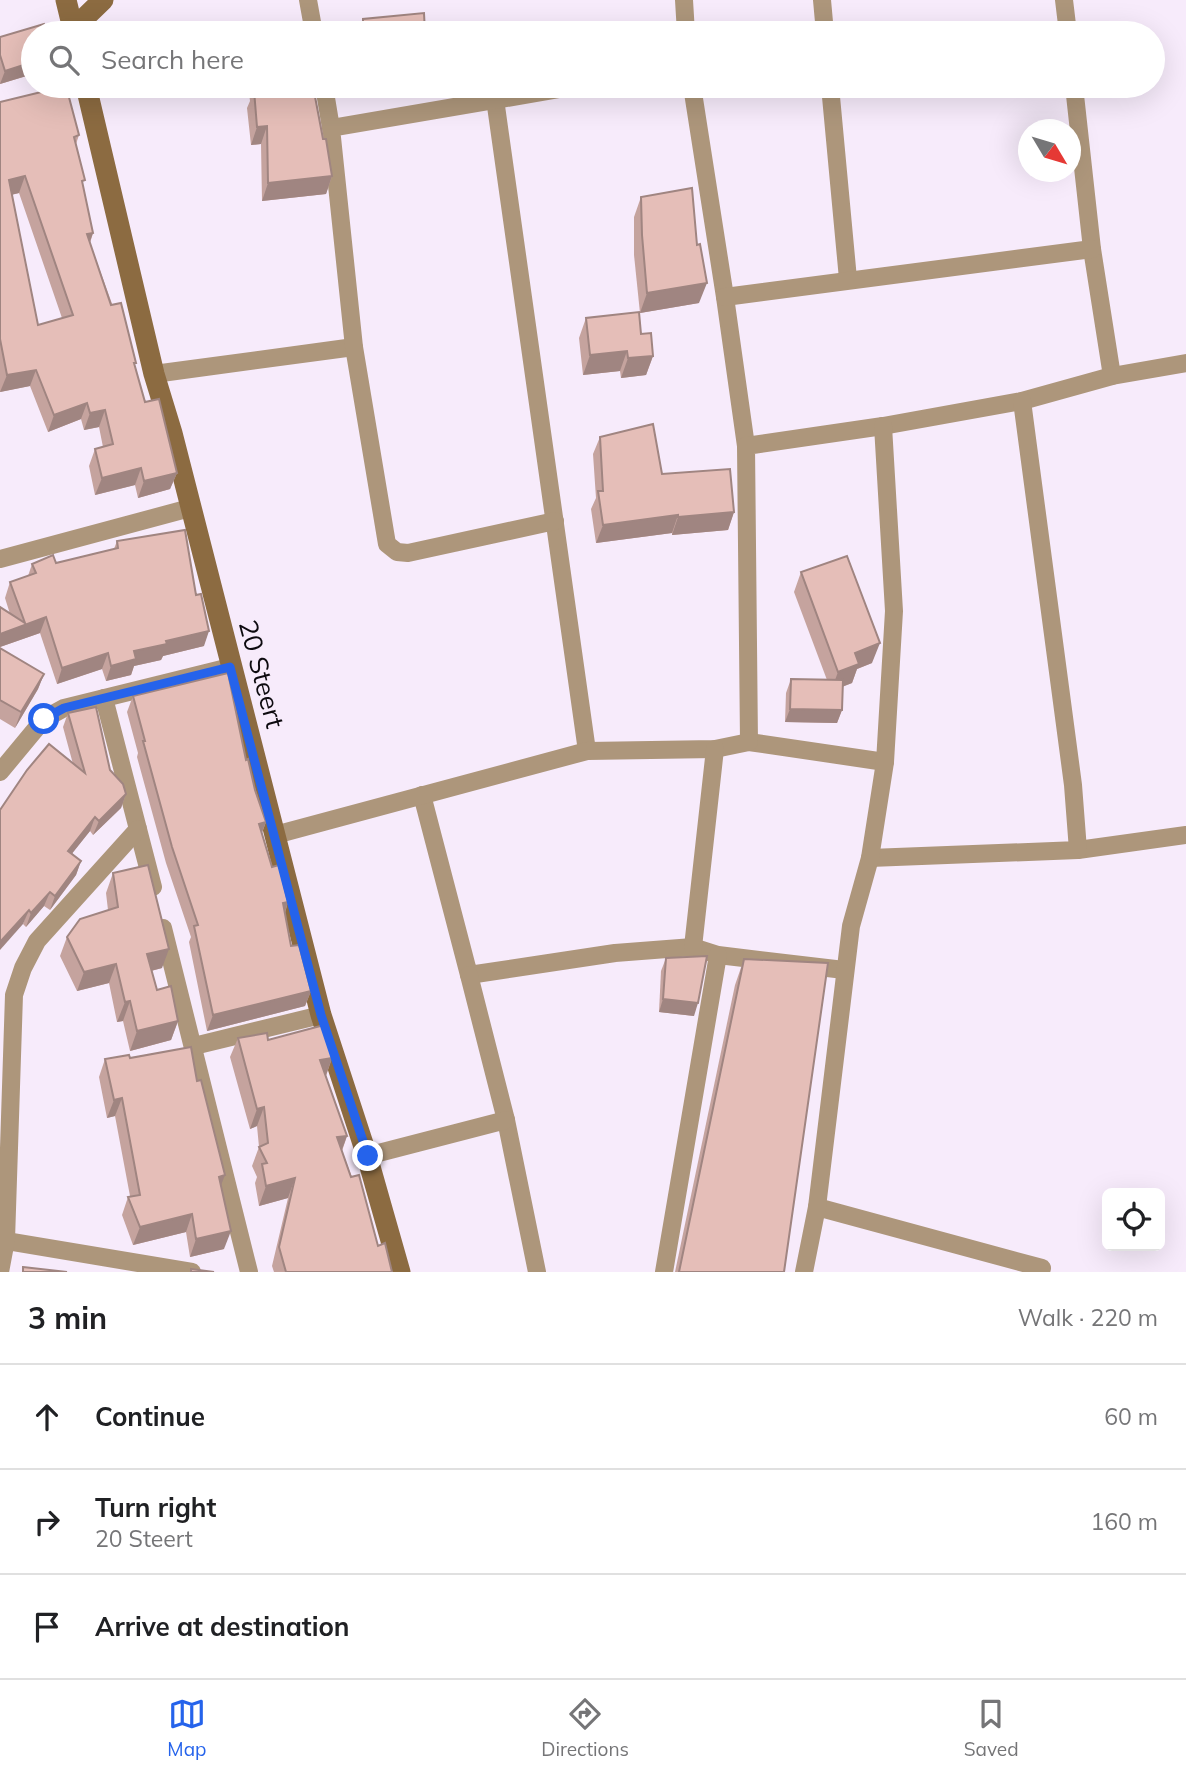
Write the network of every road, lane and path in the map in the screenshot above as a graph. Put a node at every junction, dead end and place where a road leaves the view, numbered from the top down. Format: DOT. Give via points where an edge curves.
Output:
graph roads {
  1 [pos="66,0"];
  2 [pos="103,0"];
  3 [pos="308,0"];
  4 [pos="684,0"];
  5 [pos="822,0"];
  6 [pos="1064,0"];
  7 [pos="71,21"];
  8 [pos="83,21"];
  9 [pos="312,21"];
  10 [pos="685,21"];
  11 [pos="824,21"];
  12 [pos="1067,21"];
  13 [pos="89,98"];
  14 [pos="326,98"];
  15 [pos="501,98"];
  16 [pos="694,98"];
  17 [pos="831,98"];
  18 [pos="1075,98"];
  19 [pos="495,99"];
  20 [pos="331,128"];
  21 [pos="1093,249"];
  22 [pos="848,279"];
  23 [pos="725,297"];
  24 [pos="354,347"];
  25 [pos="1186,363"];
  26 [pos="154,374"];
  27 [pos="1112,376"];
  28 [pos="1022,401"];
  29 [pos="883,426"];
  30 [pos="746,446"];
  31 [pos="190,508"];
  32 [pos="555,521"];
  33 [pos="0,558"];
  34 [pos="230,667"];
  35 [pos="104,698"];
  36 [pos="749,742"];
  37 [pos="715,749"];
  38 [pos="587,751"];
  39 [pos="885,762"];
  40 [pos="0,772"];
  41 [pos="422,795"];
  42 [pos="138,829"];
  43 [pos="275,835"];
  44 [pos="1186,835"];
  45 [pos="1078,850"];
  46 [pos="870,858"];
  47 [pos="693,947"];
  48 [pos="718,955"];
  49 [pos="844,970"];
  50 [pos="469,975"];
  51 [pos="321,1015"];
  52 [pos="194,1046"];
  53 [pos="506,1120"];
  54 [pos="368,1156"];
  55 [pos="817,1207"];
  56 [pos="3,1240"];
  57 [pos="1046,1271"];
  58 [pos="0,1272"];
  59 [pos="192,1272"];
  60 [pos="249,1272"];
  61 [pos="400,1272"];
  62 [pos="537,1272"];
  63 [pos="664,1272"];
  64 [pos="804,1272"];
  1 -- 7 [label="street"];
  2 -- 8 [label="street"];
  3 -- 9 [label="street"];
  4 -- 10 [label="street"];
  5 -- 11 [label="street"];
  6 -- 12 [label="street"];
  13 -- 26 [label="street, 20 Steert"];
  14 -- 20 [label="street"];
  15 -- 19 [label="street"];
  16 -- 23 [label="street"];
  17 -- 22 [label="street"];
  18 -- 21 [label="street"];
  19 -- 20 [label="street"];
  19 -- 32 [label="street"];
  20 -- 24 [label="street"];
  21 -- 22 [label="street"];
  21 -- 27 [label="street"];
  22 -- 23 [label="street"];
  23 -- 30 [label="street"];
  24 -- 26 [label="street"];
  24 -- 32 [label="street" via="387,544 408,553"];
  25 -- 27 [label="street"];
  26 -- 31 [label="street, 20 Steert"];
  27 -- 28 [label="street"];
  28 -- 29 [label="street"];
  28 -- 45 [label="street"];
  29 -- 30 [label="street"];
  29 -- 39 [label="street" via="894,611"];
  30 -- 36 [label="street"];
  31 -- 33 [label="street"];
  31 -- 34 [label="street, 20 Steert"];
  32 -- 38 [label="street"];
  34 -- 35 [label="street"];
  34 -- 43 [label="street, 20 Steert"];
  35 -- 40 [label="street" via="64,708 44,719"];
  35 -- 42 [label="street"];
  36 -- 37 [label="street"];
  36 -- 39 [label="street"];
  37 -- 38 [label="street"];
  37 -- 47 [label="street"];
  38 -- 41 [label="street"];
  39 -- 46 [label="street"];
  41 -- 43 [label="street"];
  41 -- 50 [label="street"];
  42 -- 52 [label="street"];
  42 -- 56 [label="street" via="37,940 14,995"];
  43 -- 51 [label="street, 20 Steert"];
  44 -- 45 [label="street"];
  45 -- 46 [label="street"];
  46 -- 49 [label="street"];
  47 -- 48 [label="street"];
  47 -- 50 [label="street" via="615,953"];
  48 -- 49 [label="street"];
  48 -- 63 [label="street"];
  49 -- 55 [label="street"];
  50 -- 53 [label="street"];
  51 -- 52 [label="street"];
  51 -- 54 [label="street, 20 Steert"];
  52 -- 60 [label="street"];
  53 -- 54 [label="street"];
  53 -- 62 [label="street"];
  54 -- 61 [label="street, 20 Steert"];
  55 -- 57 [label="street"];
  55 -- 64 [label="street"];
  56 -- 58 [label="street"];
  56 -- 59 [label="street"];
}
